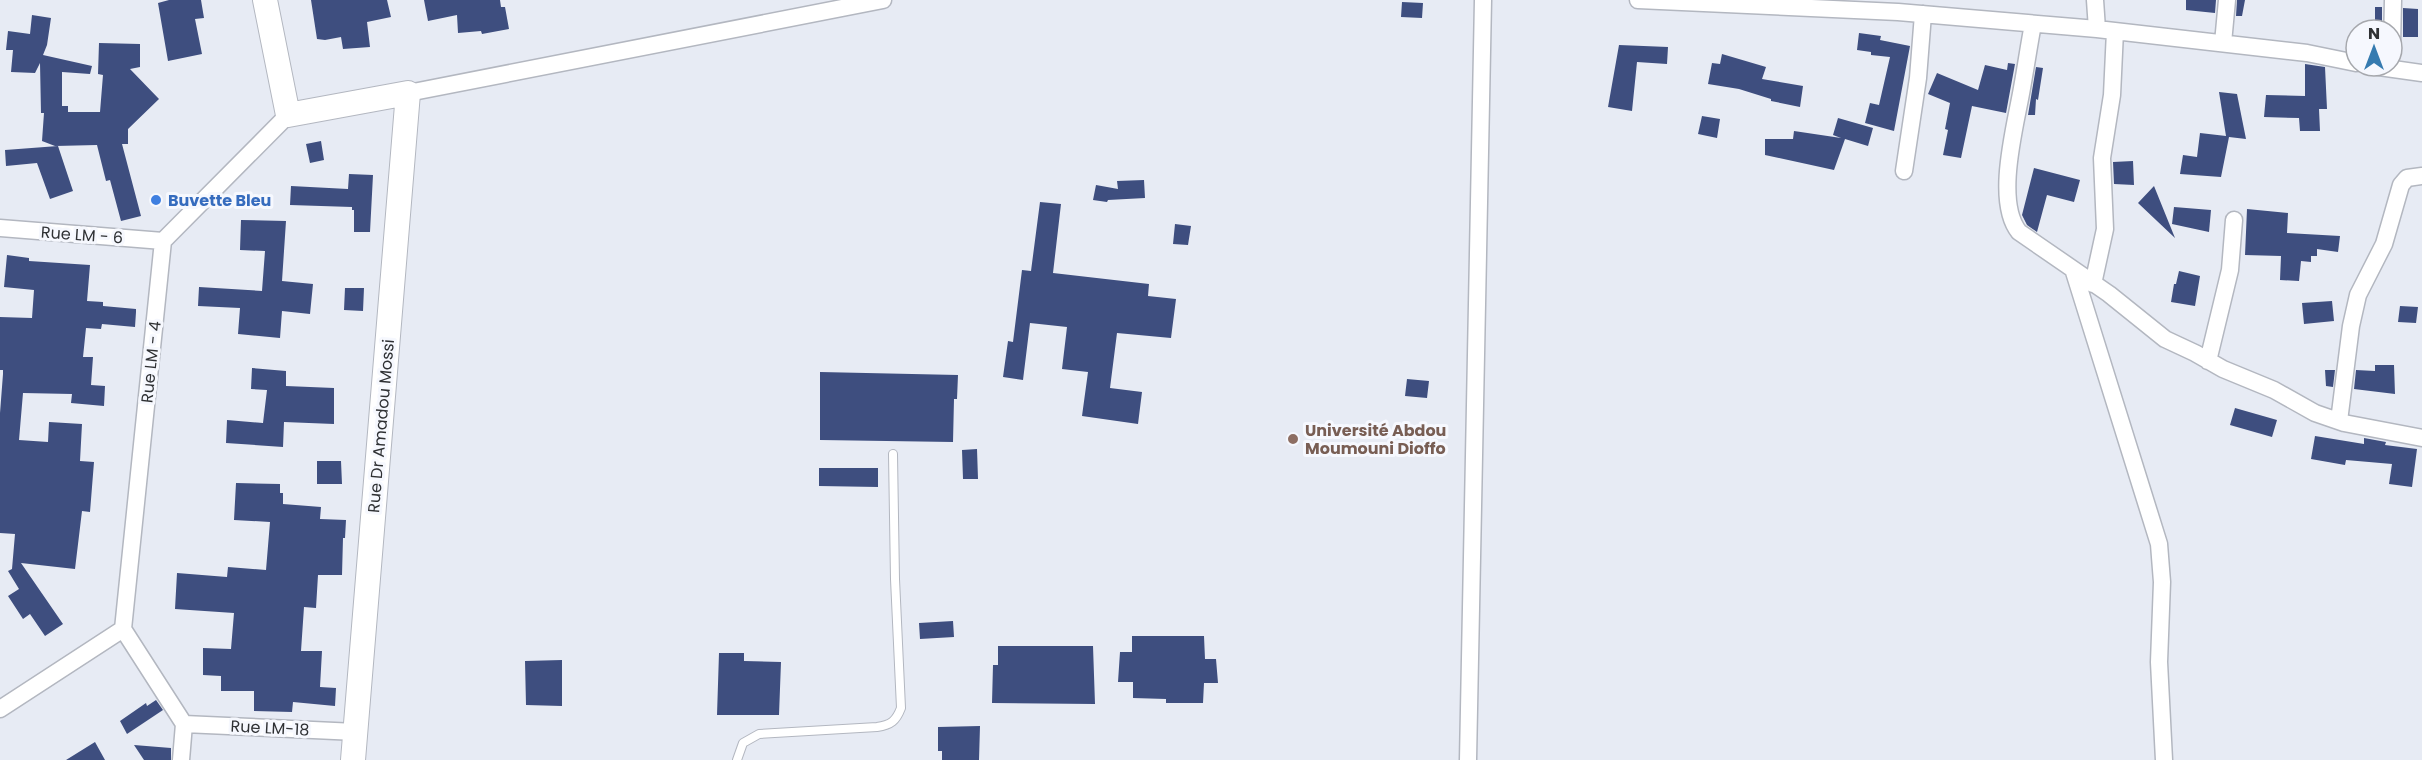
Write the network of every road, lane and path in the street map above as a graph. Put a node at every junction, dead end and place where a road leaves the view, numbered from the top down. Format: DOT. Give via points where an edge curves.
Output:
graph roads {
  1 [pos="265,0"];
  2 [pos="883,0"];
  3 [pos="1483,0"];
  4 [pos="1638,0"];
  5 [pos="2095,0"];
  6 [pos="2227,0"];
  7 [pos="2393,0"];
  8 [pos="1755,3"];
  9 [pos="837,4"];
  10 [pos="1899,6"];
  11 [pos="1923,14"];
  12 [pos="2393,18"];
  13 [pos="2033,24"];
  14 [pos="2097,29"];
  15 [pos="2115,31"];
  16 [pos="2223,43"];
  17 [pos="2344,61"];
  18 [pos="2404,70"];
  19 [pos="2422,73"];
  20 [pos="408,93"];
  21 [pos="288,116"];
  22 [pos="1904,171"];
  23 [pos="2422,176"];
  24 [pos="2234,220"];
  25 [pos="0,228"];
  26 [pos="163,241"];
  27 [pos="2074,272"];
  28 [pos="2093,284"];
  29 [pos="2208,360"];
  30 [pos="2339,421"];
  31 [pos="2422,438"];
  32 [pos="893,454"];
  33 [pos="123,629"];
  34 [pos="0,709"];
  35 [pos="184,724"];
  36 [pos="356,732"];
  37 [pos="181,760"];
  38 [pos="353,760"];
  39 [pos="736,760"];
  40 [pos="1468,760"];
  41 [pos="2164,760"];
  1 -- 21 [label="street"];
  2 -- 9 [label="street"];
  3 -- 40 [label="street"];
  4 -- 8 [label="street"];
  5 -- 14 [label="street"];
  6 -- 16 [label="street"];
  7 -- 12 [label="street"];
  8 -- 10 [label="street"];
  9 -- 20 [label="street"];
  10 -- 11 [label="street"];
  11 -- 13 [label="street"];
  11 -- 22 [label="street"];
  13 -- 14 [label="street"];
  13 -- 27 [label="street" via="2010,142 2011,219 2019,232"];
  14 -- 15 [label="street"];
  15 -- 16 [label="street"];
  15 -- 28 [label="street" via="2112,95 2102,158 2105,229"];
  16 -- 17 [label="street"];
  18 -- 19 [label="street"];
  20 -- 21 [label="street"];
  20 -- 36 [label="street, Rue Dr Amadou Mossi"];
  21 -- 26 [label="street"];
  23 -- 30 [label="street" via="2407,178 2401,185 2384,244 2358,295"];
  24 -- 29 [label="street" via="2230,270"];
  25 -- 26 [label="street, Rue LM - 6"];
  26 -- 33 [label="street, Rue LM - 4"];
  27 -- 28 [label="street"];
  27 -- 41 [label="street" via="2159,543"];
  28 -- 29 [label="street" via="2165,339"];
  29 -- 30 [label="street"];
  30 -- 31 [label="street"];
  32 -- 39 [label="lane" via="901,708 896,719 877,728 759,734 743,743"];
  33 -- 34 [label="street"];
  33 -- 35 [label="street"];
  35 -- 36 [label="street, Rue LM-18"];
  35 -- 37 [label="street"];
  36 -- 38 [label="street, Rue Dr Amadou Mossi"];
}
